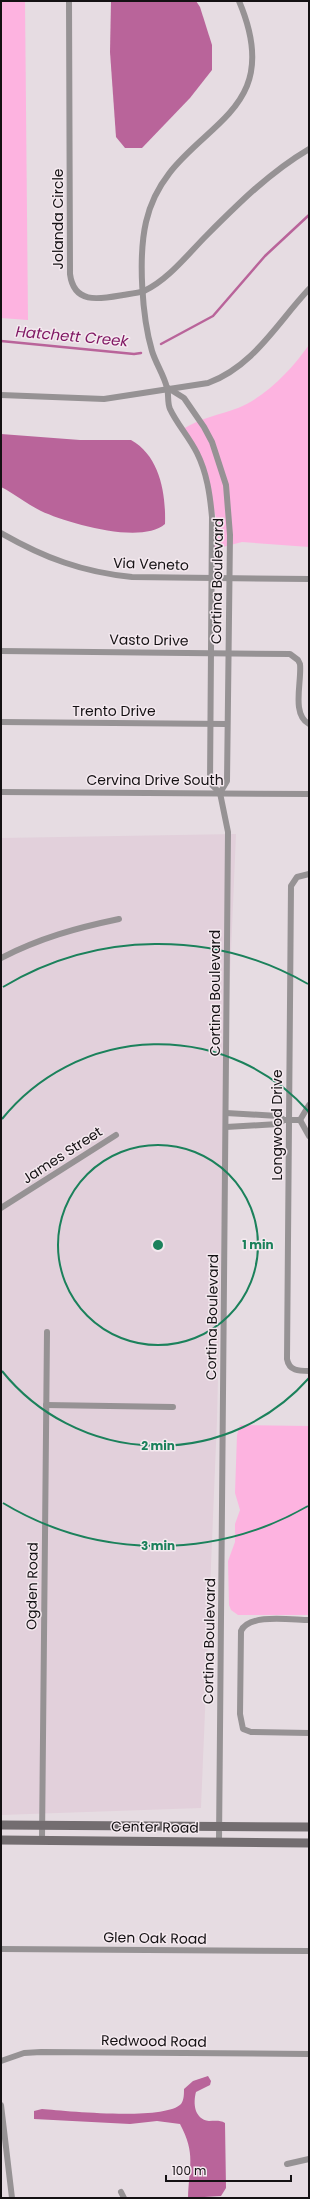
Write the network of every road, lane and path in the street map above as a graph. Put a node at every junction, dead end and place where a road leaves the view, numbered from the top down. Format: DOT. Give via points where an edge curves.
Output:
graph roads {
  1 [pos="70,1"];
  2 [pos="239,1"];
  3 [pos="309,149"];
  4 [pos="309,288"];
  5 [pos="143,291"];
  6 [pos="168,388"];
  7 [pos="1,395"];
  8 [pos="1,533"];
  9 [pos="212,578"];
  10 [pos="230,578"];
  11 [pos="309,579"];
  12 [pos="1,651"];
  13 [pos="210,653"];
  14 [pos="228,653"];
  15 [pos="1,722"];
  16 [pos="210,723"];
  17 [pos="227,724"];
  18 [pos="309,724"];
  19 [pos="1,792"];
  20 [pos="220,793"];
  21 [pos="309,794"];
  22 [pos="309,874"];
  23 [pos="119,919"];
  24 [pos="1,958"];
  25 [pos="309,1105"];
  26 [pos="226,1113"];
  27 [pos="286,1120"];
  28 [pos="300,1120"];
  29 [pos="226,1127"];
  30 [pos="116,1135"];
  31 [pos="309,1136"];
  32 [pos="1,1208"];
  33 [pos="47,1332"];
  34 [pos="309,1371"];
  35 [pos="46,1405"];
  36 [pos="172,1407"];
  37 [pos="309,1620"];
  38 [pos="309,1733"];
  39 [pos="1,1825"];
  40 [pos="42,1826"];
  41 [pos="218,1826"];
  42 [pos="309,1827"];
  43 [pos="1,1840"];
  44 [pos="42,1840"];
  45 [pos="218,1842"];
  46 [pos="309,1843"];
  47 [pos="1,1949"];
  48 [pos="309,1951"];
  49 [pos="309,2054"];
  50 [pos="1,2061"];
  51 [pos="1,2105"];
  52 [pos="309,2159"];
  53 [pos="287,2164"];
  54 [pos="121,2192"];
  55 [pos="12,2198"];
  56 [pos="124,2198"];
  1 -- 5 [label="street, Jolanda Circle" via="72,283 80,294 96,299"];
  2 -- 5 [label="street, Cortina Boulevard" via="253,44 253,64 249,82 234,110 172,169 157,191 144,232"];
  3 -- 5 [label="street, Jolanda Circle" via="253,190 171,271"];
  4 -- 6 [label="street" via="257,350 233,371 208,382"];
  5 -- 6 [label="street, Cortina Boulevard" via="147,333 152,353"];
  6 -- 7 [label="street" via="104,399"];
  6 -- 9 [label="street, Cortina Boulevard" via="169,407 197,454 208,483 212,517"];
  6 -- 10 [label="street, Cortina Boulevard" via="184,398 204,427 220,465 226,485 230,518"];
  8 -- 9 [label="street, Via Veneto" via="40,554 90,571 132,577"];
  9 -- 10 [label="street, Via Veneto"];
  9 -- 13 [label="street, Cortina Boulevard"];
  10 -- 11 [label="street, Via Veneto"];
  10 -- 14 [label="street, Cortina Boulevard"];
  12 -- 13 [label="street, Vasto Drive"];
  13 -- 14 [label="street, Vasto Drive"];
  13 -- 16 [label="street, Cortina Boulevard"];
  14 -- 17 [label="street, Cortina Boulevard"];
  14 -- 18 [label="street, Vasto Drive" via="294,656 300,666 299,711 304,721"];
  15 -- 16 [label="street, Trento Drive"];
  16 -- 17 [label="street, Trento Drive"];
  16 -- 20 [label="street, Cortina Boulevard" via="210,783"];
  17 -- 20 [label="street, Cortina Boulevard" via="227,781"];
  19 -- 20 [label="street, Cervina Drive South"];
  20 -- 21 [label="street, Cervina Drive South"];
  20 -- 26 [label="street, Cortina Boulevard" via="228,832"];
  22 -- 27 [label="street, Longwood Drive" via="297,877 291,886"];
  23 -- 24 [label="street" via="70,929"];
  25 -- 28 [label="street"];
  26 -- 27 [label="street" via="278,1116"];
  26 -- 29 [label="street, Cortina Boulevard"];
  27 -- 28 [label="street"];
  27 -- 29 [label="street" via="278,1124"];
  27 -- 34 [label="street, Longwood Drive" via="288,1362 294,1370"];
  28 -- 31 [label="street"];
  29 -- 41 [label="street, Cortina Boulevard"];
  30 -- 32 [label="street, James Street"];
  33 -- 35 [label="street, Ogden Road"];
  35 -- 36 [label="street"];
  35 -- 40 [label="street, Ogden Road"];
  37 -- 38 [label="street" via="254,1619 244,1625 241,1631 240,1714 243,1729 251,1732"];
  39 -- 40 [label="street, Center Road"];
  40 -- 41 [label="street, Center Road"];
  40 -- 44 [label="street, Ogden Road"];
  41 -- 42 [label="street, Center Road"];
  41 -- 45 [label="street, Cortina Boulevard"];
  43 -- 44 [label="street, Center Road"];
  44 -- 45 [label="street, Center Road"];
  45 -- 46 [label="street, Center Road"];
  47 -- 48 [label="street, Glen Oak Road"];
  49 -- 50 [label="street, Redwood Road" via="41,2052 24,2053"];
  51 -- 55 [label="street"];
  52 -- 53 [label="street"];
  54 -- 56 [label="street"];
}
